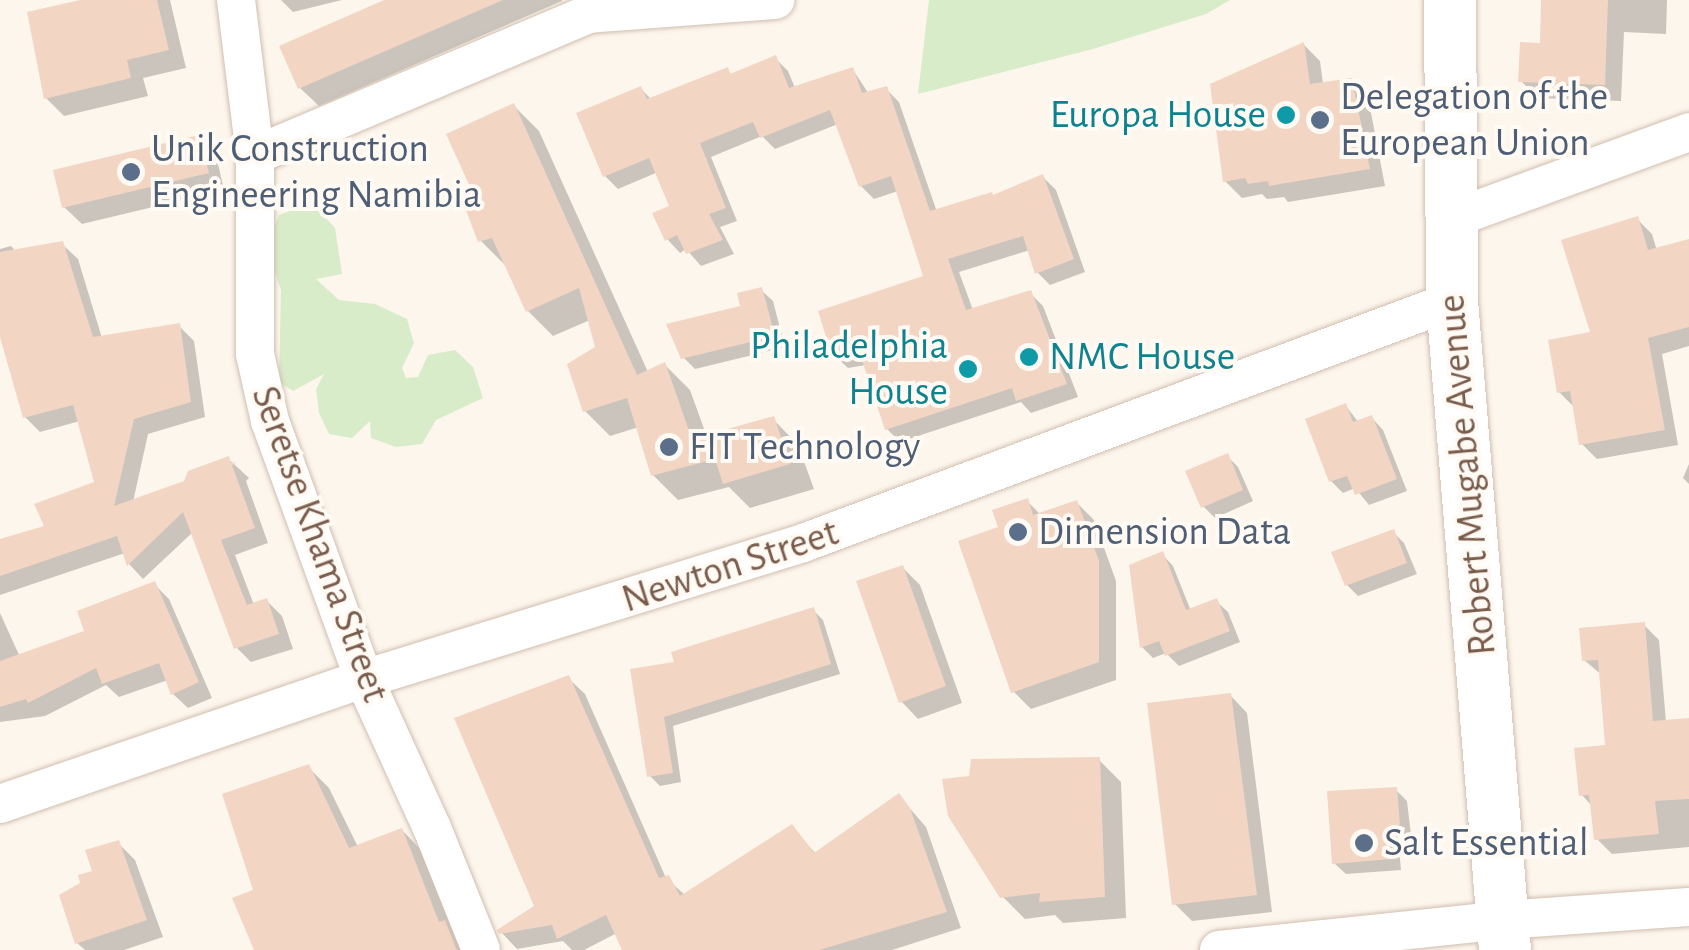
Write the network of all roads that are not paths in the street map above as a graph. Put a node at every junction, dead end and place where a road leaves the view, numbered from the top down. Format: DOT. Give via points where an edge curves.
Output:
graph roads {
  1 [pos="236,0"];
  2 [pos="775,0"];
  3 [pos="1450,0"];
  4 [pos="1689,132"];
  5 [pos="255,155"];
  6 [pos="1449,220"];
  7 [pos="1452,301"];
  8 [pos="364,679"];
  9 [pos="0,804"];
  10 [pos="1689,907"];
  11 [pos="1504,935"];
  12 [pos="1345,943"];
  13 [pos="481,950"];
  14 [pos="1219,950"];
  1 -- 5 [label="street, Seretse Khama Street"];
  2 -- 5 [label="street" via="588,14"];
  3 -- 6 [label="main road, Robert Mugabe Avenue"];
  4 -- 6 [label="street"];
  5 -- 8 [label="street, Seretse Khama Street" via="254,354 283,462"];
  6 -- 7 [label="main road, Robert Mugabe Avenue"];
  7 -- 8 [label="street, Newton Street" via="803,544"];
  7 -- 11 [label="main road, Robert Mugabe Avenue"];
  8 -- 9 [label="street, Newton Street"];
  8 -- 13 [label="street, Seretse Khama Street"];
  10 -- 11 [label="street"];
  11 -- 12 [label="street"];
  12 -- 14 [label="street"];
}
